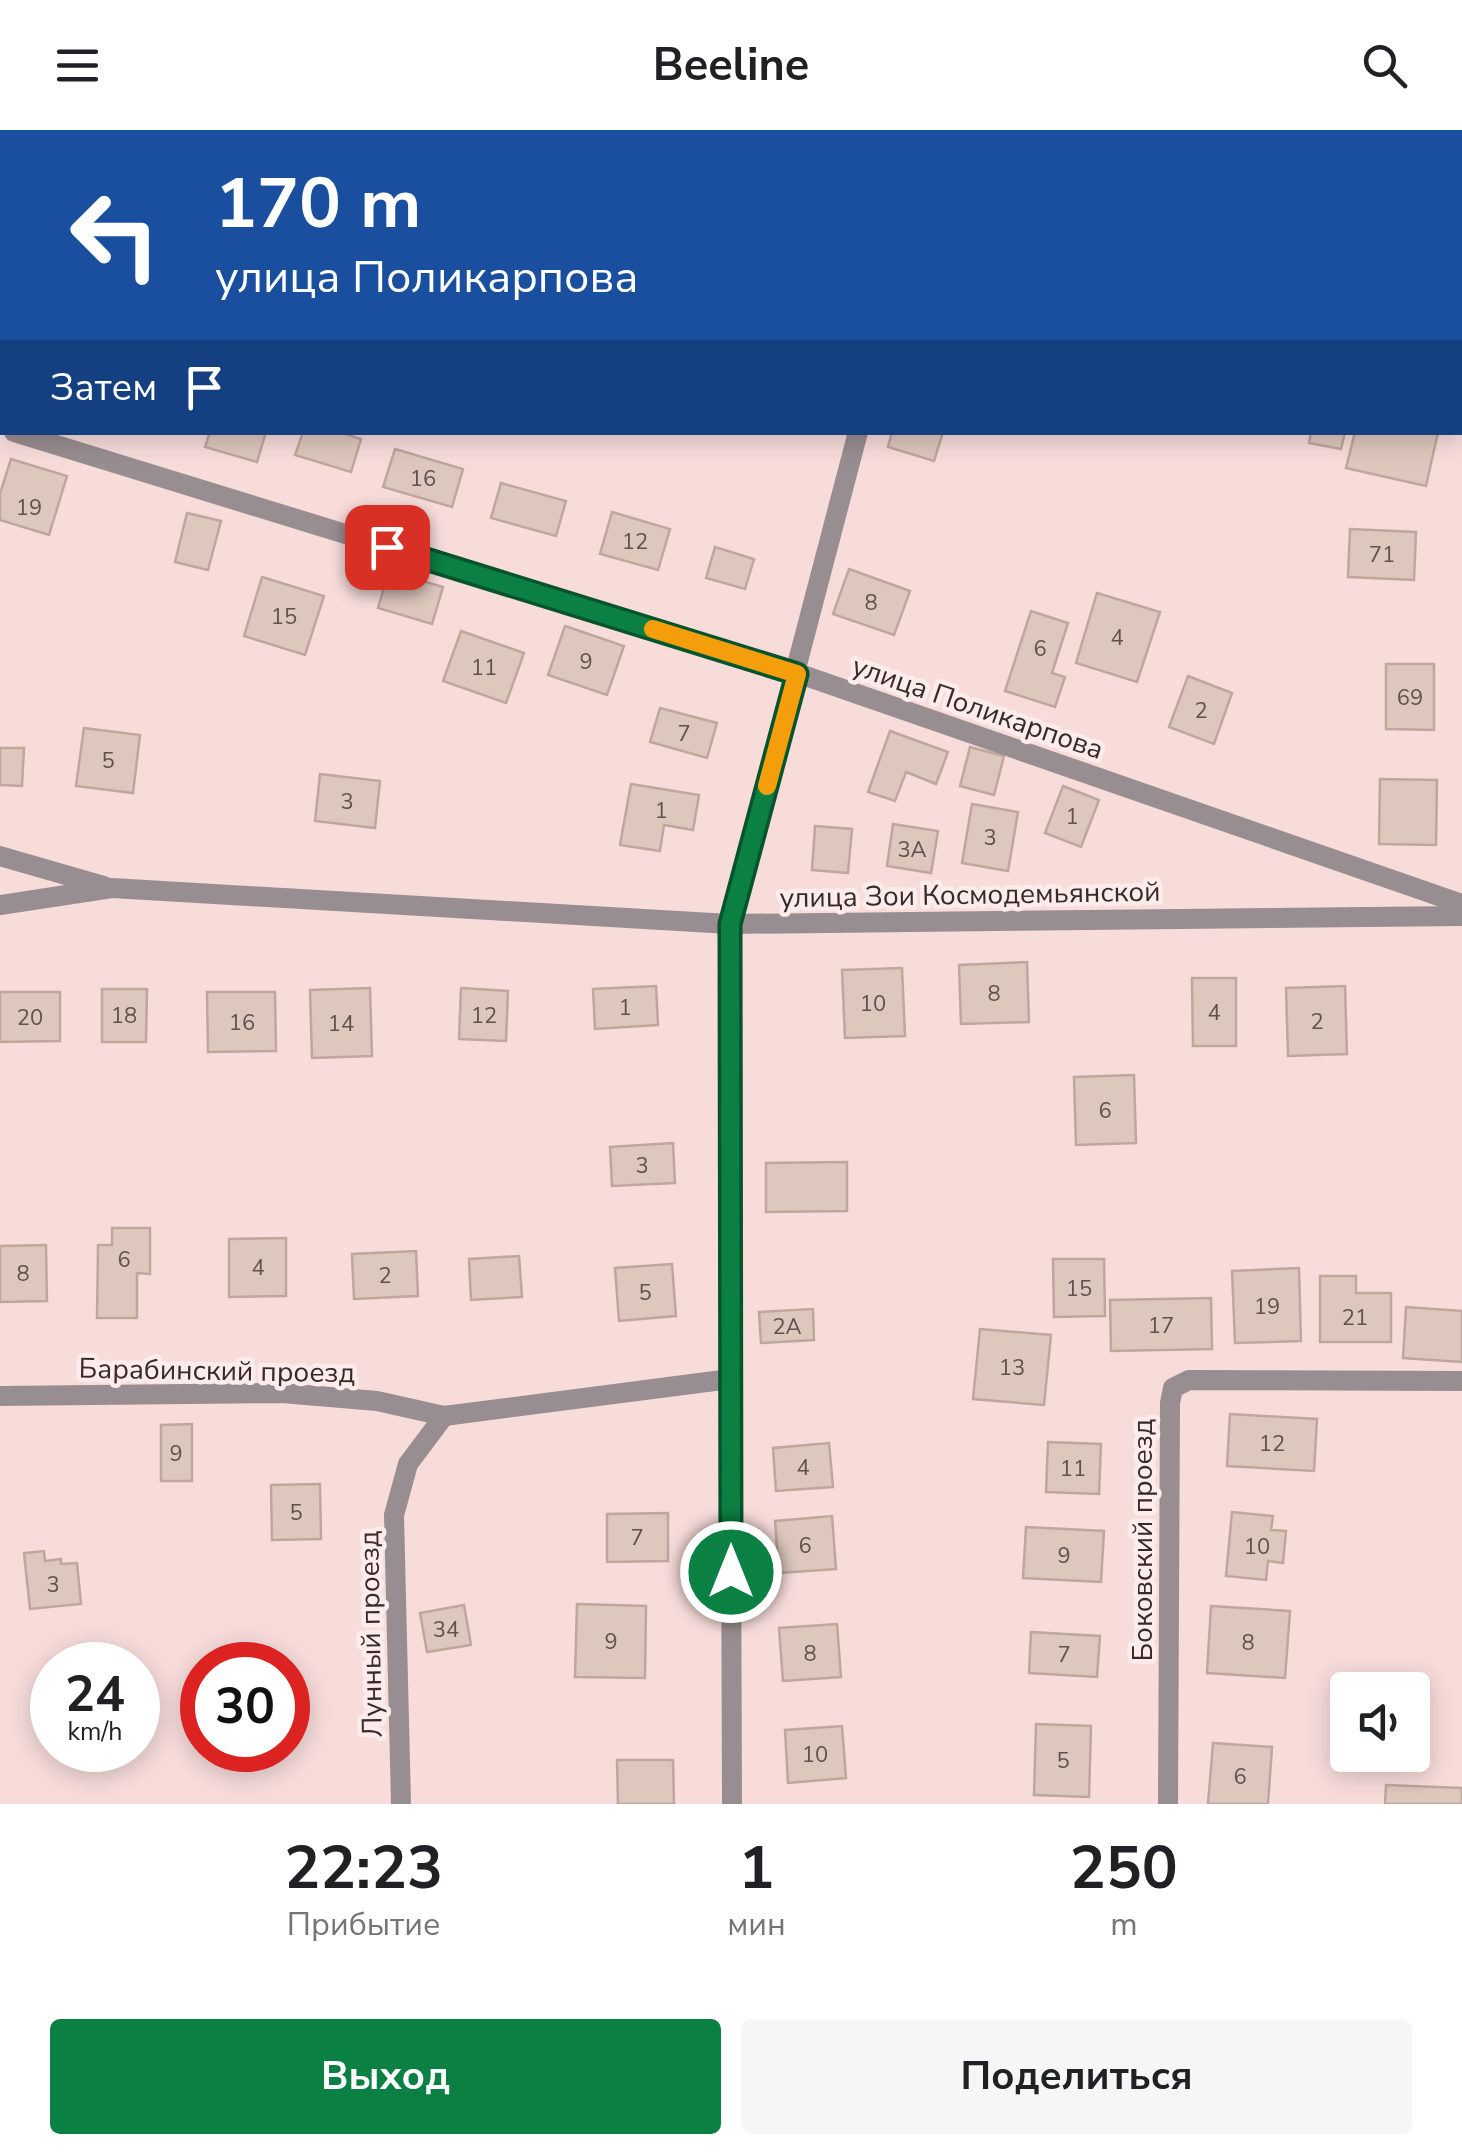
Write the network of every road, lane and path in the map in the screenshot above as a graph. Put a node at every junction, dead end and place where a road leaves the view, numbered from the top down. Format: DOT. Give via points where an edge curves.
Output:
graph roads {
  1 [pos="24,435"];
  2 [pos="857,435"];
  3 [pos="797,674"];
  4 [pos="0,856"];
  5 [pos="112,888"];
  6 [pos="1462,904"];
  7 [pos="0,905"];
  8 [pos="1462,916"];
  9 [pos="730,924"];
  10 [pos="730,1379"];
  11 [pos="1462,1382"];
  12 [pos="0,1396"];
  13 [pos="444,1416"];
  14 [pos="401,1804"];
  15 [pos="732,1804"];
  16 [pos="1168,1804"];
  1 -- 3 [label="street, улица Поликарпова"];
  2 -- 3 [label="street"];
  3 -- 6 [label="street, улица Поликарпова"];
  3 -- 9 [label="street"];
  4 -- 5 [label="street"];
  5 -- 7 [label="street, улица Зои Космодемьянской"];
  5 -- 9 [label="street, улица Зои Космодемьянской"];
  8 -- 9 [label="street, улица Зои Космодемьянской"];
  9 -- 10 [label="street"];
  10 -- 13 [label="street, Барабинский проезд"];
  10 -- 15 [label="street"];
  11 -- 16 [label="street, Боковский проезд" via="1189,1380 1172,1388"];
  12 -- 13 [label="street, Барабинский проезд" via="282,1392 377,1401"];
  13 -- 14 [label="street, Лунный проезд" via="408,1464 394,1515"];
}
